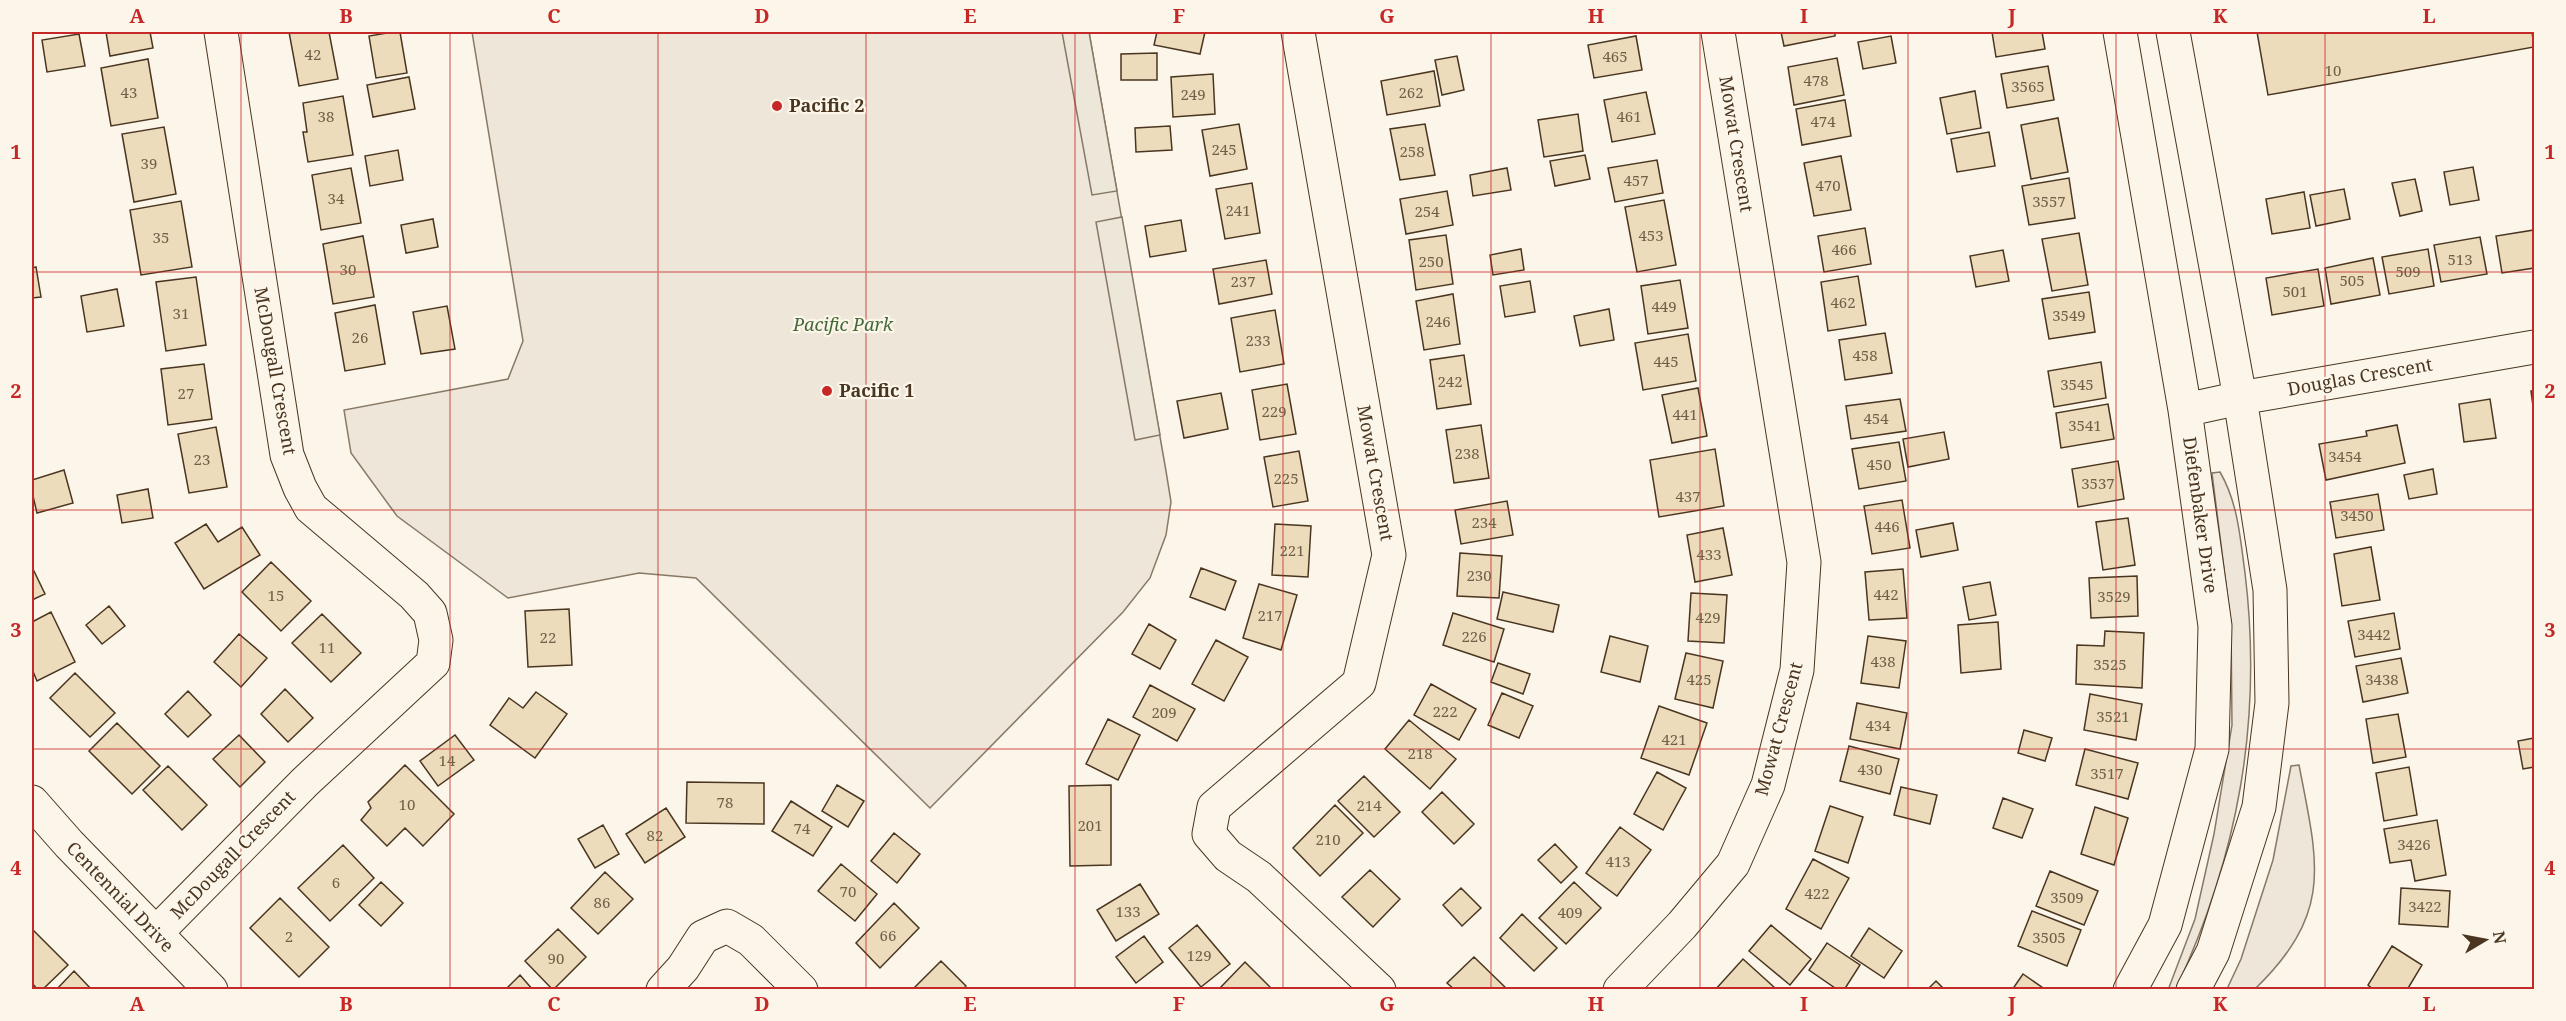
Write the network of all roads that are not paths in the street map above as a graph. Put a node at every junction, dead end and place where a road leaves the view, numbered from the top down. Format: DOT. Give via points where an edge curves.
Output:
graph roads {
  1 [pos="221,32"];
  2 [pos="1298,32"];
  3 [pos="1718,32"];
  4 [pos="2120,32"];
  5 [pos="2173,32"];
  6 [pos="2535,347"];
  7 [pos="2240,398"];
  8 [pos="2185,410"];
  9 [pos="32,802"];
  10 [pos="156,933"];
  11 [pos="211,990"];
  12 [pos="663,990"];
  13 [pos="801,990"];
  14 [pos="1379,990"];
  15 [pos="1620,990"];
  16 [pos="2130,990"];
  17 [pos="2193,990"];
  1 -- 10 [label="street, McDougall Crescent" via="287,455 311,508 419,601 430,613 436,640 433,663 305,782"];
  2 -- 14 [label="street, Mowat Crescent" via="1389,555 1359,683 1214,807 1209,834 1228,856 1259,877"];
  3 -- 15 [label="street, Mowat Crescent" via="1804,562 1797,670 1768,785 1733,864 1683,925"];
  4 -- 8 [label="street, Diefenbaker Drive"];
  5 -- 7 [label="street"];
  6 -- 7 [label="street, Douglas Crescent"];
  7 -- 8 [label="street, Douglas Crescent"];
  7 -- 17 [label="street" via="2270,590 2272,703 2259,807 2212,952"];
  8 -- 16 [label="street, Diefenbaker Drive" via="2215,626 2212,749 2165,925"];
  9 -- 10 [label="street, Centennial Drive"];
  10 -- 11 [label="street, Centennial Drive"];
  12 -- 13 [label="street" via="703,937 727,926 751,940"];
}
